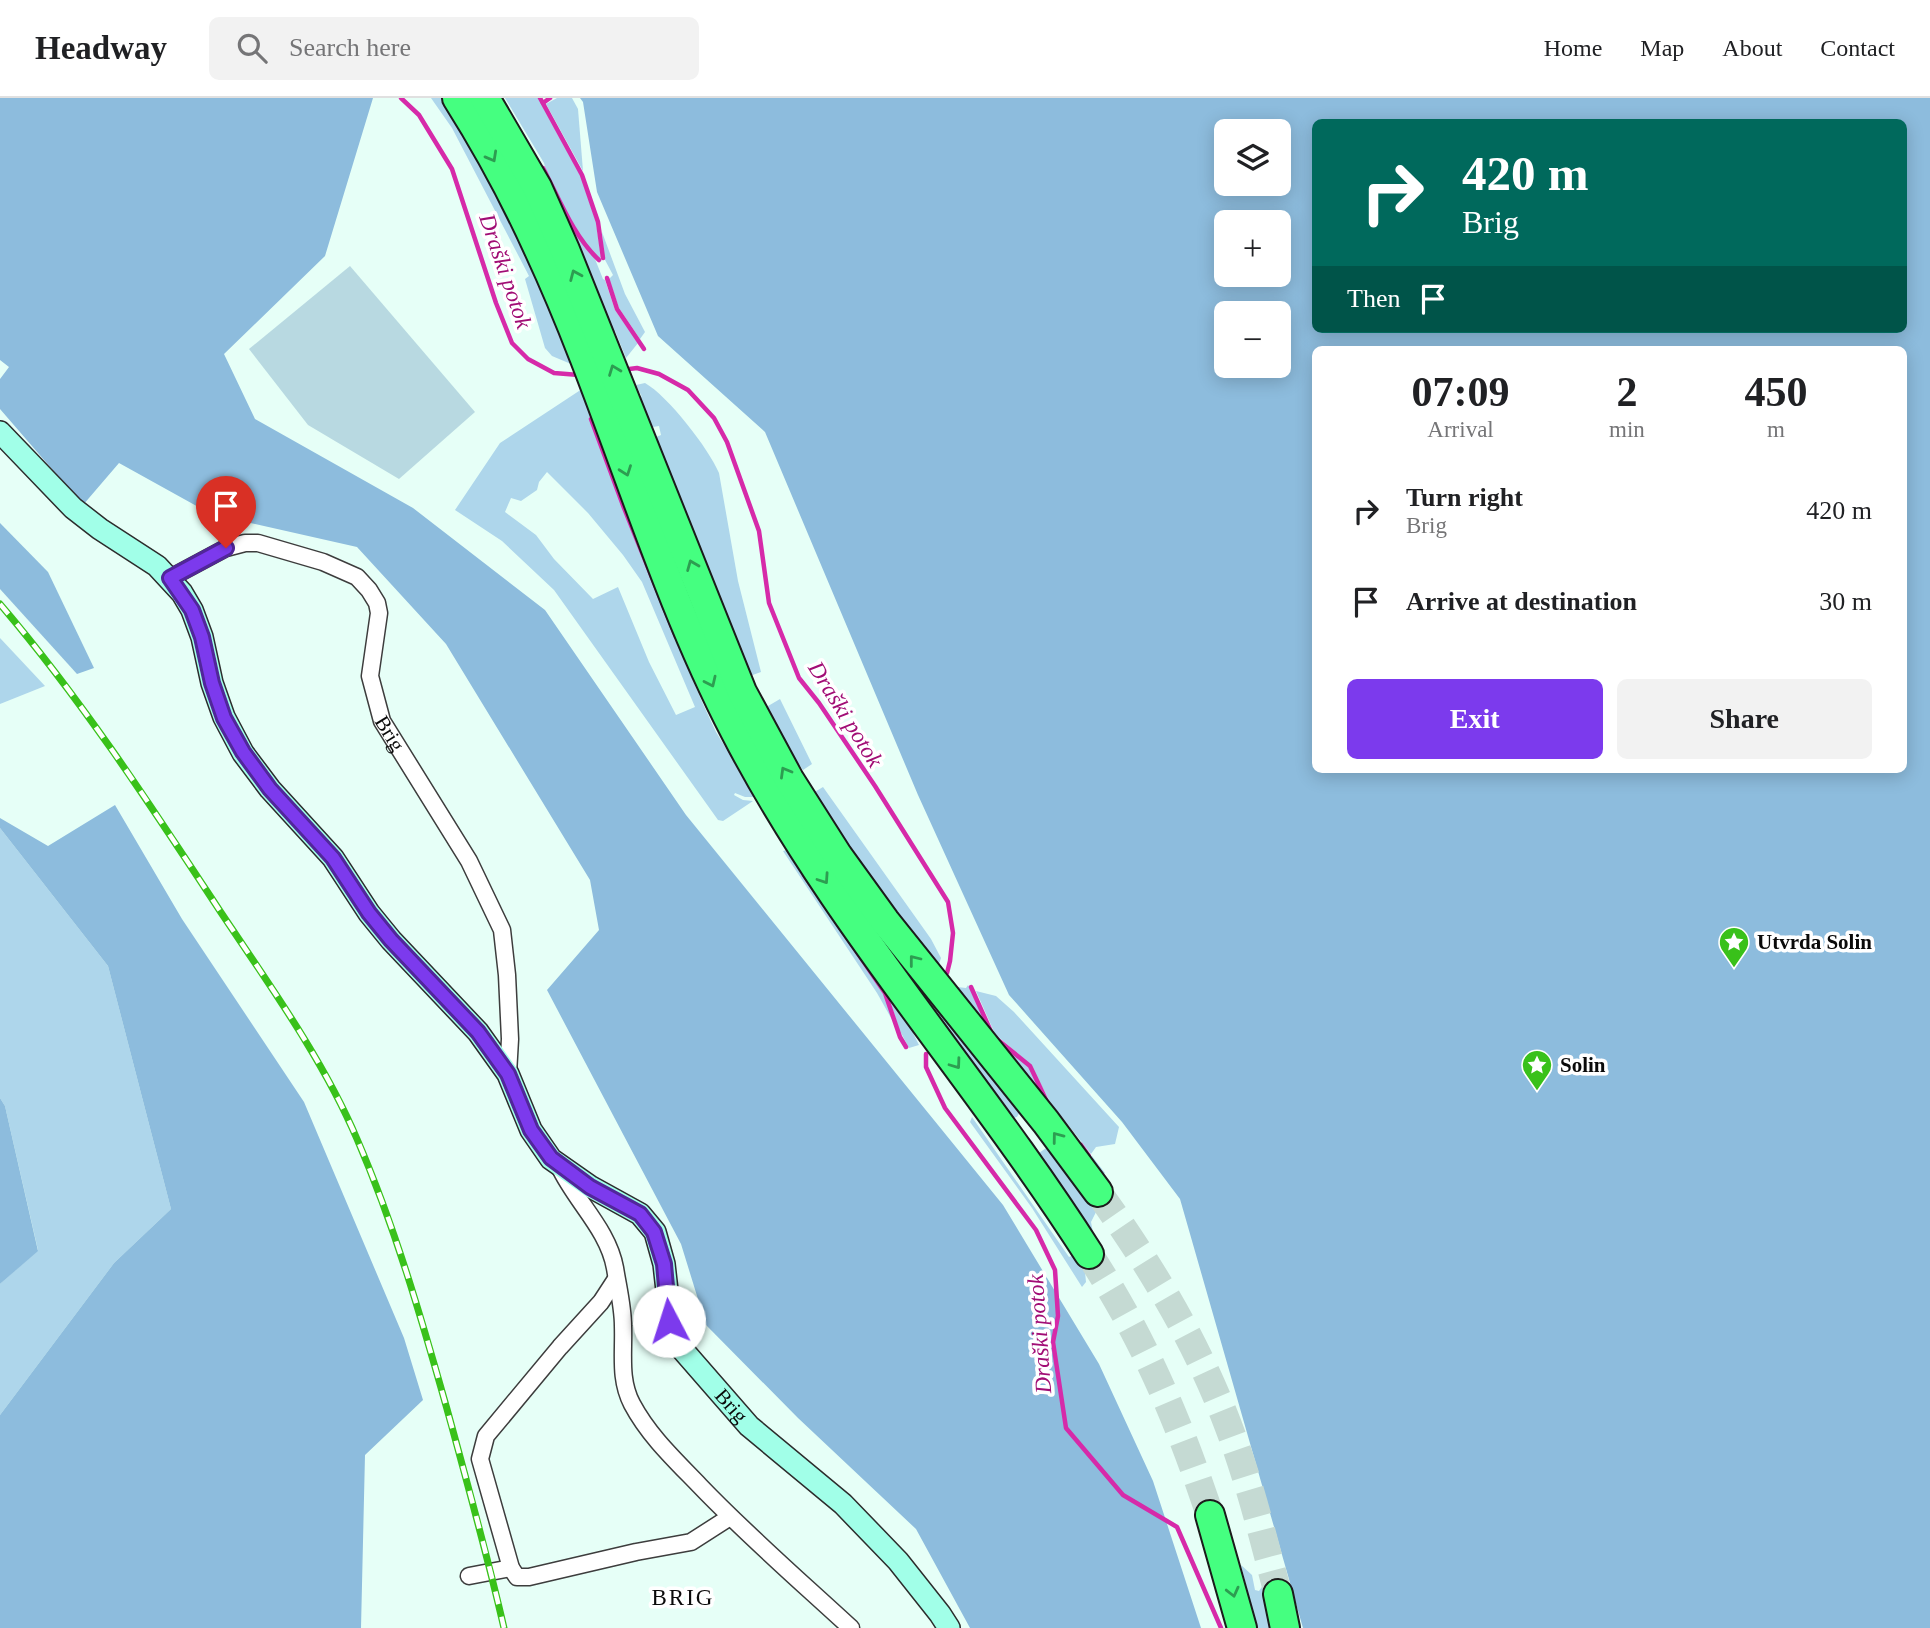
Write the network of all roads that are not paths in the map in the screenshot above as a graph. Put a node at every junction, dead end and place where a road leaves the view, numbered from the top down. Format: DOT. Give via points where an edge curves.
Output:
graph roads {
  1 [pos="457,98"];
  2 [pos="485,98"];
  3 [pos="590,341"];
  4 [pos="614,404"];
  5 [pos="0,432"];
  6 [pos="170,578"];
  7 [pos="508,1074"];
  8 [pos="559,1166"];
  9 [pos="1098,1192"];
  10 [pos="1089,1254"];
  11 [pos="616,1279"];
  12 [pos="1210,1515"];
  13 [pos="730,1517"];
  14 [pos="511,1568"];
  15 [pos="469,1576"];
  16 [pos="1278,1594"];
  17 [pos="851,1628"];
  18 [pos="949,1628"];
  19 [pos="1242,1628"];
  20 [pos="1286,1628"];
  1 -- 3 [label="highway, one-way"];
  3 -- 2 [label="highway, one-way" via="537,187"];
  3 -- 4 [label="highway"];
  9 -- 4 [label="highway, one-way" via="885,921 789,779 742,692"];
  4 -- 10 [label="highway, one-way" via="673,597 754,768 821,875"];
  5 -- 6 [label="street, Brig" via="73,508"];
  6 -- 7 [label="street, Brig" via="192,610 224,718 243,752 333,858 391,940 478,1032"];
  6 -- 7 [label="street, Brig" via="226,548 258,543 323,562 357,577 369,590 379,613 370,676 382,721 469,862 502,930 509,1013"];
  7 -- 8 [label="street, Brig" via="531,1130"];
  8 -- 11 [label="street, Brig" via="598,1228"];
  8 -- 18 [label="street, Brig" via="640,1214 649,1224 664,1264 672,1335 681,1348 749,1426 843,1504 898,1561"];
  11 -- 13 [label="street, Brig" via="622,1310 622,1378 632,1404 654,1438"];
  11 -- 14 [label="street" via="485,1436 480,1459"];
  12 -- 19 [label="highway, one-way"];
  13 -- 14 [label="street" via="691,1542 529,1577 517,1577"];
  13 -- 17 [label="street, Brig"];
  14 -- 15 [label="street"];
  16 -- 20 [label="highway"];
}
